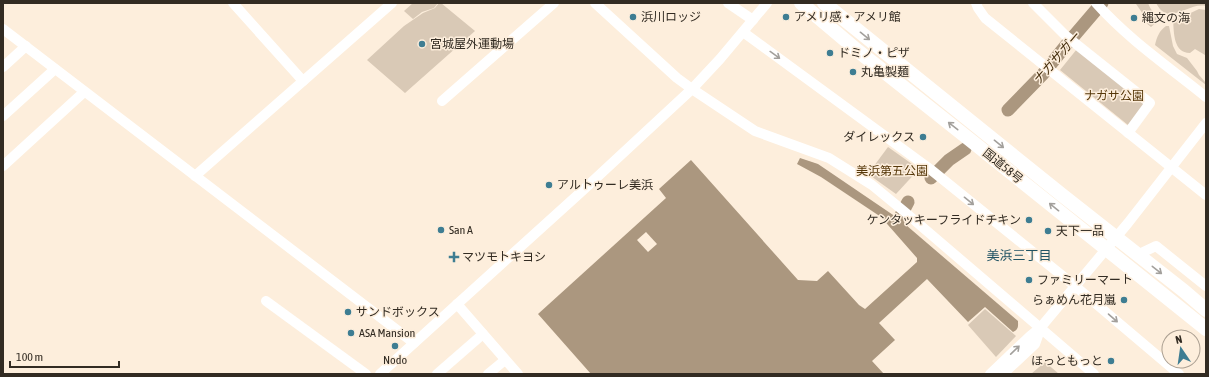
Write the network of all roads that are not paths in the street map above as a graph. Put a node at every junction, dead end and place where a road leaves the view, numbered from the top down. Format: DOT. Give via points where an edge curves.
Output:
graph roads {
  1 [pos="233,3"];
  2 [pos="392,3"];
  3 [pos="554,3"];
  4 [pos="595,3"];
  5 [pos="728,3"];
  6 [pos="767,3"];
  7 [pos="801,3"];
  8 [pos="824,3"];
  9 [pos="976,3"];
  10 [pos="1033,3"];
  11 [pos="1096,3"];
  12 [pos="753,20"];
  13 [pos="3,29"];
  14 [pos="743,32"];
  15 [pos="26,46"];
  16 [pos="3,67"];
  17 [pos="55,69"];
  18 [pos="303,81"];
  19 [pos="692,89"];
  20 [pos="84,92"];
  21 [pos="1206,97"];
  22 [pos="442,101"];
  23 [pos="3,116"];
  24 [pos="1206,123"];
  25 [pos="1128,133"];
  26 [pos="3,166"];
  27 [pos="1171,168"];
  28 [pos="195,176"];
  29 [pos="1206,196"];
  30 [pos="1116,238"];
  31 [pos="1107,249"];
  32 [pos="1138,255"];
  33 [pos="1075,286"];
  34 [pos="1206,286"];
  35 [pos="266,301"];
  36 [pos="457,304"];
  37 [pos="1206,310"];
  38 [pos="1041,327"];
  39 [pos="1206,329"];
  40 [pos="482,334"];
  41 [pos="414,343"];
  42 [pos="505,360"];
  43 [pos="366,374"];
  44 [pos="380,374"];
  45 [pos="437,374"];
  46 [pos="488,374"];
  47 [pos="518,374"];
  48 [pos="990,374"];
  49 [pos="1003,374"];
  50 [pos="1094,374"];
  51 [pos="1179,374"];
  1 -- 18 [label="street"];
  2 -- 18 [label="street"];
  3 -- 22 [label="street"];
  4 -- 19 [label="street"];
  5 -- 12 [label="street"];
  6 -- 12 [label="street"];
  31 -- 7 [label="highway, 国道58号, one-way"];
  8 -- 30 [label="highway, 国道58号, one-way"];
  9 -- 25 [label="street" via="985,18"];
  10 -- 25 [label="street" via="1066,36 1150,103"];
  11 -- 21 [label="street" via="1139,44"];
  12 -- 14 [label="street"];
  13 -- 15 [label="street"];
  14 -- 19 [label="street"];
  14 -- 33 [label="street, one-way" via="939,176"];
  15 -- 16 [label="street"];
  15 -- 17 [label="street"];
  17 -- 20 [label="street"];
  17 -- 23 [label="street"];
  18 -- 28 [label="street"];
  19 -- 36 [label="street"];
  19 -- 38 [label="street" via="755,131 829,158 872,185"];
  20 -- 26 [label="street"];
  20 -- 28 [label="street"];
  24 -- 27 [label="street"];
  25 -- 27 [label="street"];
  27 -- 29 [label="street"];
  27 -- 30 [label="street"];
  28 -- 41 [label="street"];
  30 -- 31 [label="street"];
  30 -- 32 [label="highway, 国道58号"];
  31 -- 33 [label="street"];
  31 -- 39 [label="highway, 国道58号"];
  32 -- 34 [label="street" via="1156,246"];
  32 -- 37 [label="highway, 国道58号, one-way"];
  33 -- 38 [label="street"];
  33 -- 51 [label="street, one-way"];
  35 -- 43 [label="street"];
  36 -- 40 [label="street"];
  36 -- 41 [label="street"];
  48 -- 38 [label="street, one-way"];
  38 -- 49 [label="street" via="1034,344"];
  38 -- 50 [label="street"];
  40 -- 42 [label="street"];
  40 -- 45 [label="street"];
  41 -- 44 [label="street"];
  42 -- 46 [label="street"];
  42 -- 47 [label="street"];
}
